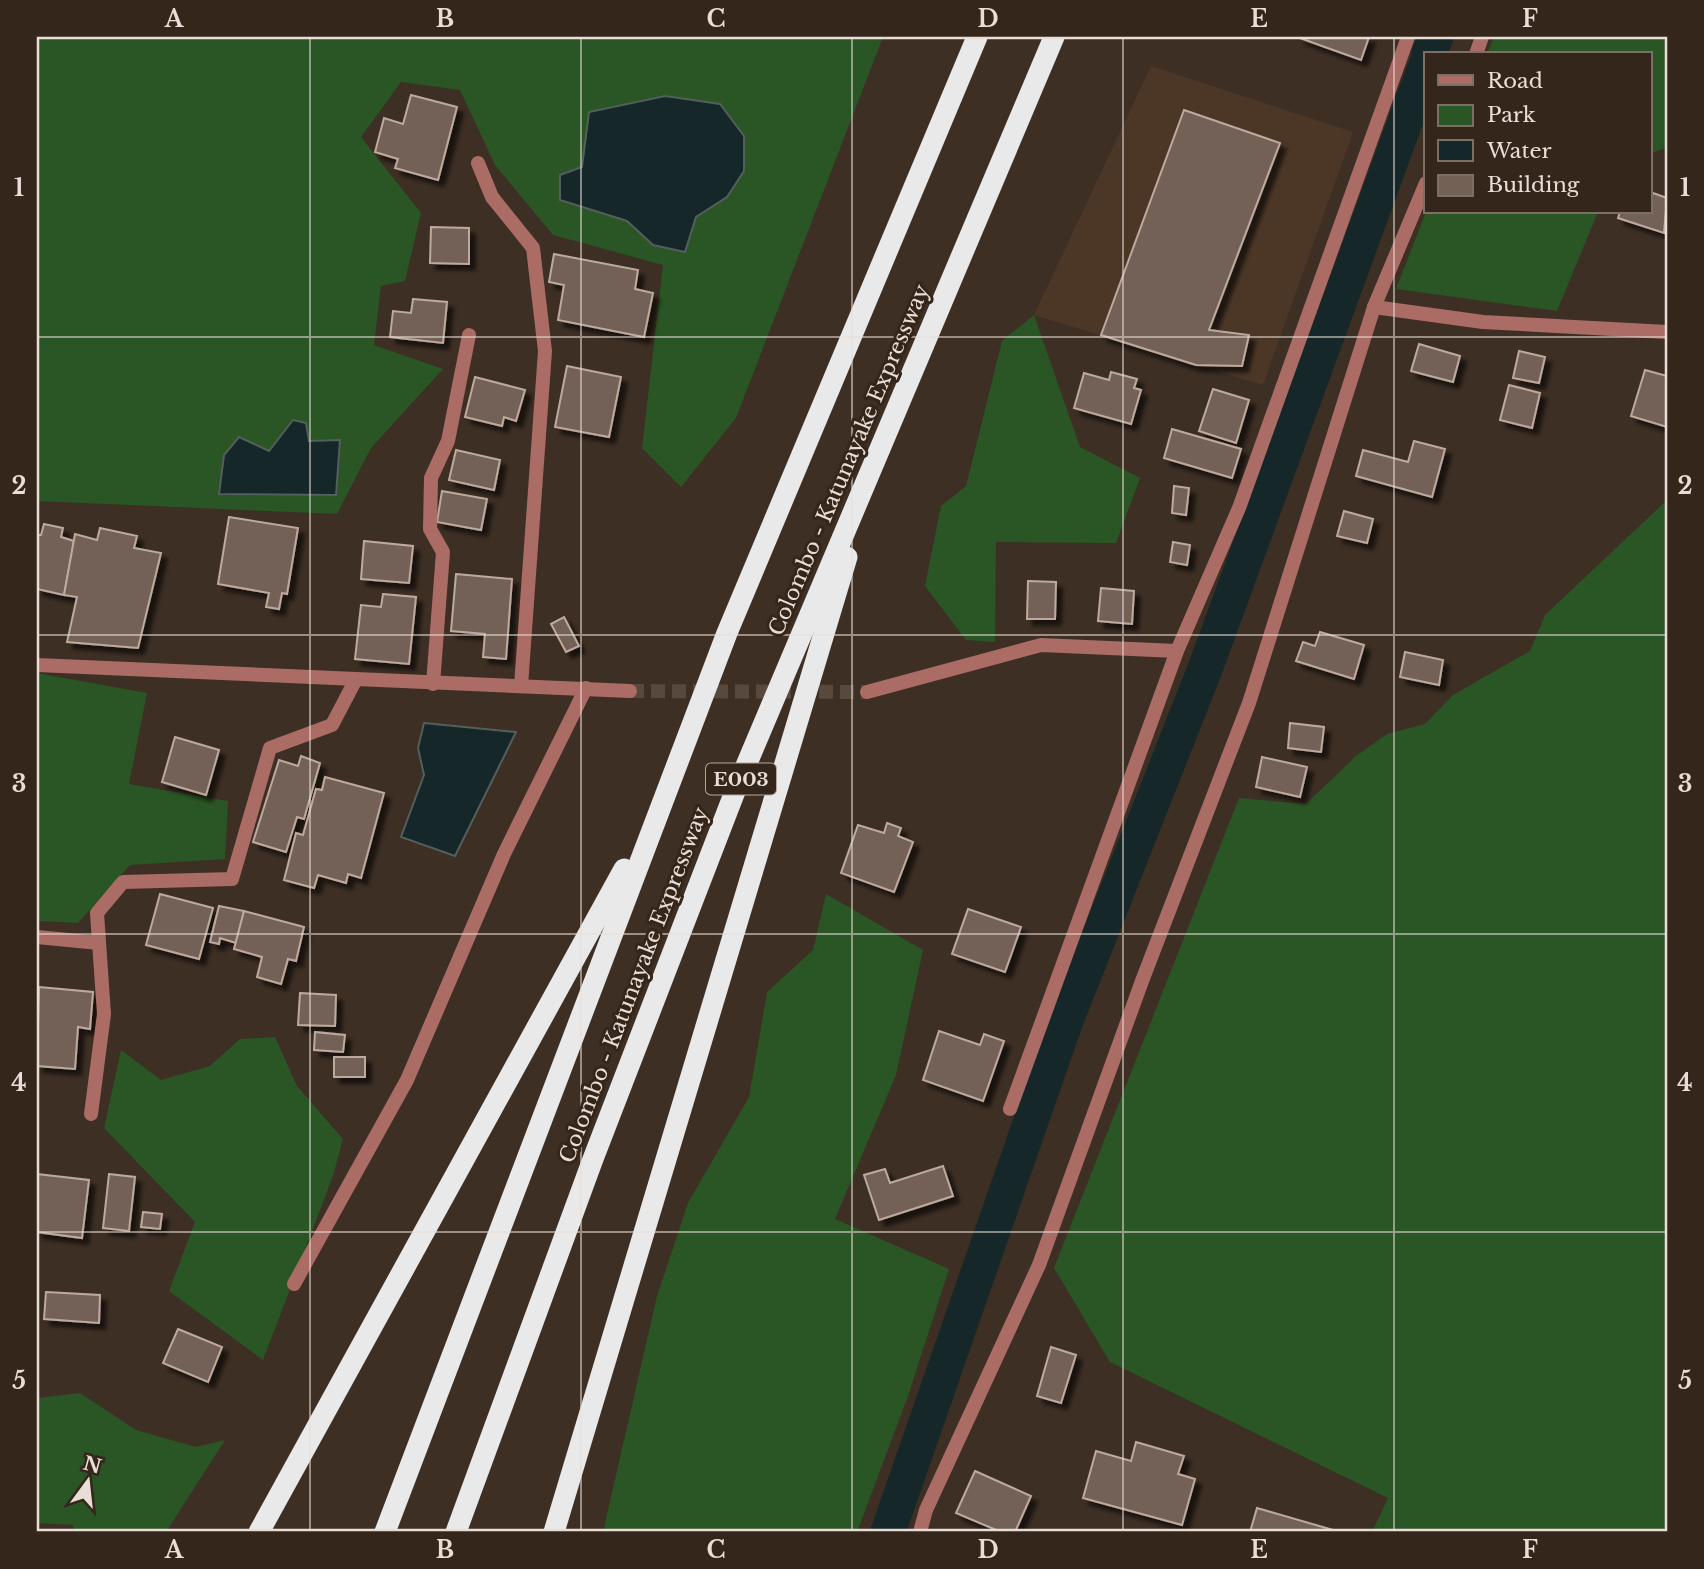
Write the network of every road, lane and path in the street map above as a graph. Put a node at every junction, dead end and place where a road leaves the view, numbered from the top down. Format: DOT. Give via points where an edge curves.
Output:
graph roads {
  1 [pos="977,37"];
  2 [pos="1054,37"];
  3 [pos="1408,37"];
  4 [pos="478,163"];
  5 [pos="1424,188"];
  6 [pos="1374,307"];
  7 [pos="1667,331"];
  8 [pos="469,335"];
  9 [pos="879,451"];
  10 [pos="1177,651"];
  11 [pos="37,666"];
  12 [pos="355,681"];
  13 [pos="433,684"];
  14 [pos="521,686"];
  15 [pos="586,688"];
  16 [pos="630,691"];
  17 [pos="867,692"];
  18 [pos="661,801"];
  19 [pos="37,937"];
  20 [pos="99,943"];
  21 [pos="1010,1110"];
  22 [pos="91,1114"];
  23 [pos="294,1284"];
  24 [pos="259,1532"];
  25 [pos="385,1532"];
  26 [pos="456,1532"];
  27 [pos="554,1532"];
  28 [pos="920,1532"];
  1 -- 18 [label="highway, Colombo - Katunayake Expressway / E003"];
  2 -- 9 [label="highway, Colombo - Katunayake Expressway / E003"];
  3 -- 10 [label="street" via="1239,508"];
  4 -- 14 [label="street" via="492,197 533,248 545,351"];
  5 -- 6 [label="street"];
  6 -- 7 [label="street" via="1483,322"];
  6 -- 28 [label="street" via="1249,703 1039,1265"];
  8 -- 13 [label="street" via="448,441 431,478 429,529 443,552"];
  9 -- 26 [label="highway, Colombo - Katunayake Expressway / E003" via="734,794 593,1158"];
  9 -- 27 [label="highway"];
  10 -- 17 [label="street" via="1041,645"];
  10 -- 21 [label="street"];
  11 -- 12 [label="street"];
  12 -- 13 [label="street"];
  12 -- 20 [label="street" via="332,725 270,748 232,879 123,882 97,914"];
  13 -- 14 [label="street"];
  14 -- 15 [label="street"];
  15 -- 16 [label="street"];
  15 -- 23 [label="street" via="504,853 407,1080"];
  18 -- 24 [label="highway"];
  18 -- 25 [label="highway, Colombo - Katunayake Expressway / E003"];
  19 -- 20 [label="street"];
  20 -- 22 [label="street" via="104,1014"];
}
